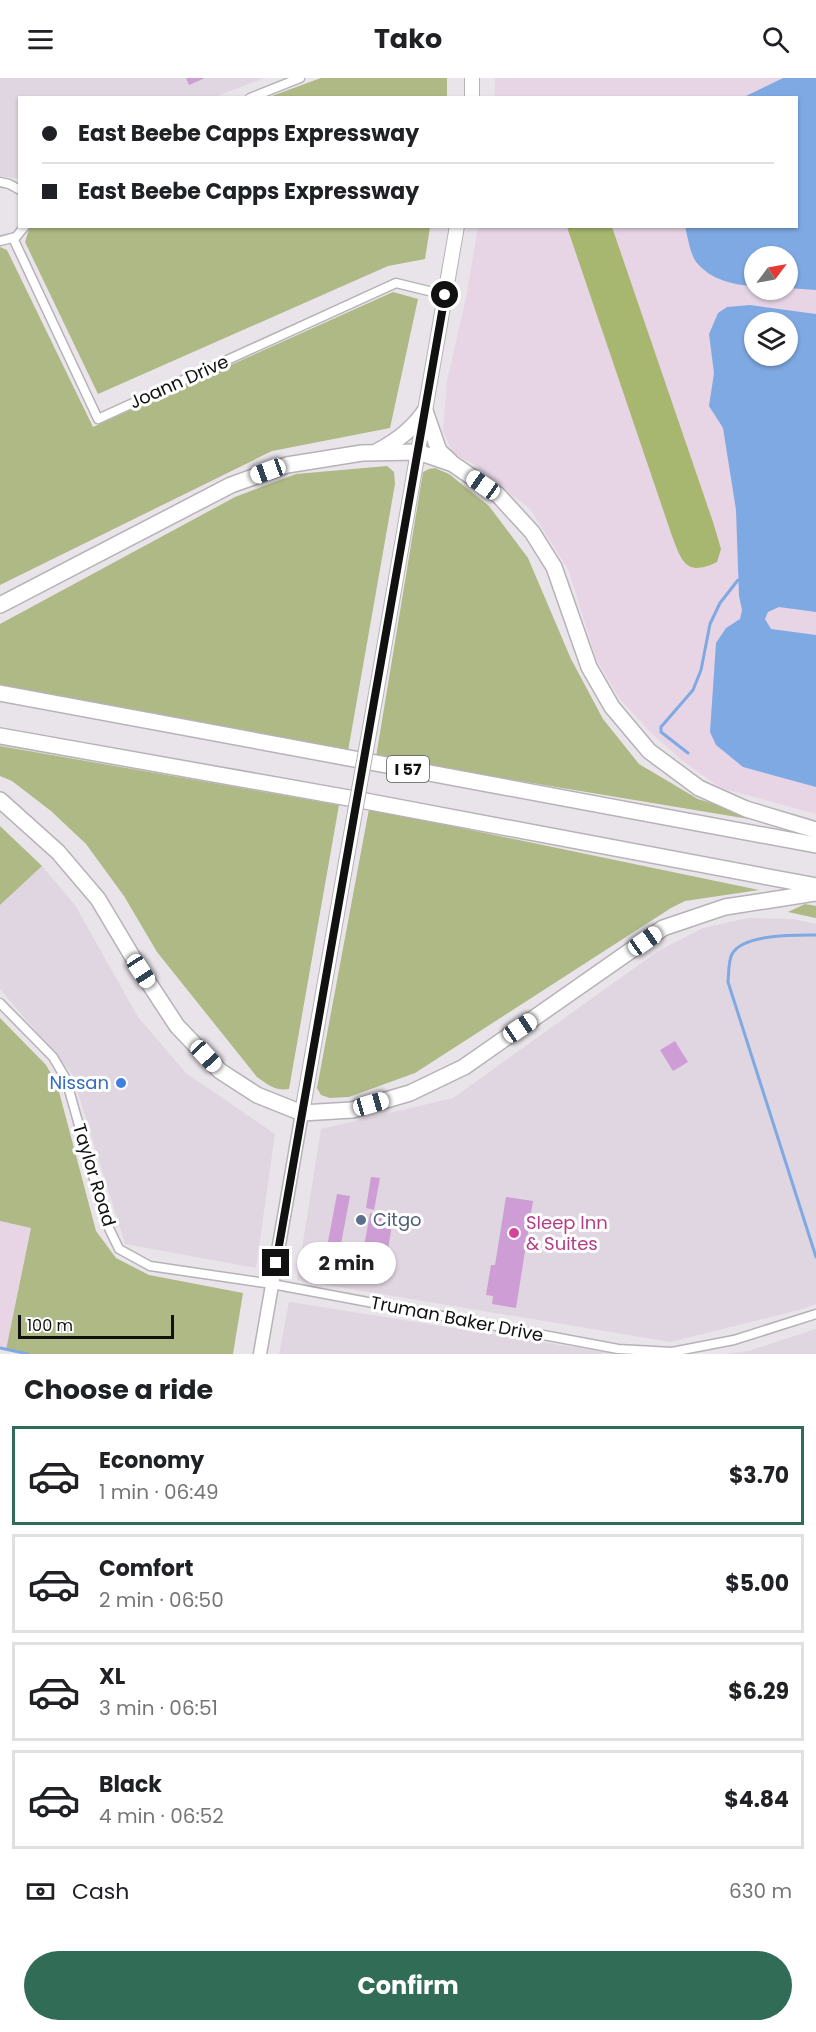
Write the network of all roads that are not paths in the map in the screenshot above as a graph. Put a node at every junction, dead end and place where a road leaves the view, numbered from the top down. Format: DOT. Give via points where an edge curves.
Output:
graph roads {
  1 [pos="300,78"];
  2 [pos="472,78"];
  3 [pos="255,96"];
  4 [pos="472,96"];
  5 [pos="0,182"];
  6 [pos="18,189"];
  7 [pos="24,228"];
  8 [pos="457,228"];
  9 [pos="13,238"];
  10 [pos="0,241"];
  11 [pos="445,295"];
  12 [pos="425,411"];
  13 [pos="418,452"];
  14 [pos="375,453"];
  15 [pos="453,464"];
  16 [pos="0,605"];
  17 [pos="0,693"];
  18 [pos="0,736"];
  19 [pos="0,800"];
  20 [pos="816,830"];
  21 [pos="816,845"];
  22 [pos="816,886"];
  23 [pos="816,893"];
  24 [pos="0,1003"];
  25 [pos="302,1113"];
  26 [pos="272,1284"];
  27 [pos="816,1314"];
  28 [pos="260,1354"];
  1 -- 3 [label="street"];
  2 -- 4 [label="main road"];
  5 -- 6 [label="street"];
  7 -- 9 [label="street"];
  8 -- 11 [label="main road"];
  9 -- 10 [label="street"];
  9 -- 11 [label="street, Joann Drive" via="98,419 396,283"];
  11 -- 12 [label="main road"];
  12 -- 13 [label="main road"];
  12 -- 14 [label="highway" via="398,440"];
  12 -- 15 [label="highway" via="439,451"];
  13 -- 14 [label="highway"];
  13 -- 15 [label="highway"];
  13 -- 25 [label="main road, bridge"];
  14 -- 16 [label="highway" via="287,465 231,485"];
  15 -- 20 [label="highway" via="498,495 532,532 554,567 589,667 612,707 649,751 699,788 746,809"];
  17 -- 21 [label="highway, I 57"];
  18 -- 22 [label="highway, I 57"];
  19 -- 25 [label="highway" via="58,852 98,899 177,1026 220,1071 257,1095"];
  23 -- 25 [label="highway" via="725,908 663,928 464,1067 410,1094 352,1110"];
  24 -- 26 [label="street, Taylor Road" via="53,1057 66,1079 106,1222 119,1250 150,1266"];
  25 -- 26 [label="main road"];
  26 -- 27 [label="street, Truman Baker Drive" via="618,1349 672,1352 734,1340"];
  26 -- 28 [label="main road"];
}
